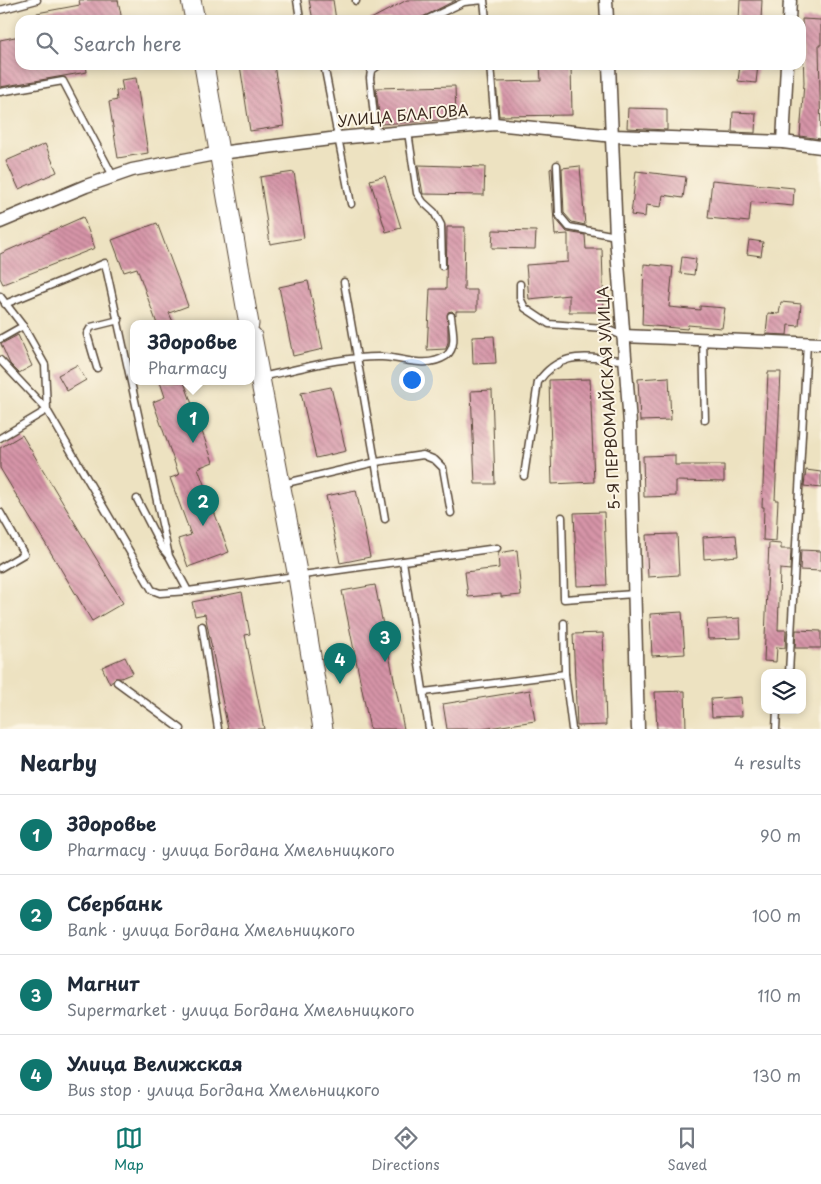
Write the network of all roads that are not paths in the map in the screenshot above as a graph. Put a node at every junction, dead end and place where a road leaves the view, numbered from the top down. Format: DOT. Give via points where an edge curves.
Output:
graph roads {
  1 [pos="37,0"];
  2 [pos="191,0"];
  3 [pos="298,0"];
  4 [pos="485,0"];
  5 [pos="606,0"];
  6 [pos="790,0"];
  7 [pos="0,10"];
  8 [pos="194,15"];
  9 [pos="300,15"];
  10 [pos="437,15"];
  11 [pos="486,15"];
  12 [pos="607,15"];
  13 [pos="789,15"];
  14 [pos="205,70"];
  15 [pos="325,70"];
  16 [pos="372,70"];
  17 [pos="490,70"];
  18 [pos="610,70"];
  19 [pos="787,70"];
  20 [pos="0,92"];
  21 [pos="495,124"];
  22 [pos="408,132"];
  23 [pos="376,135"];
  24 [pos="614,136"];
  25 [pos="338,138"];
  26 [pos="783,142"];
  27 [pos="821,147"];
  28 [pos="220,153"];
  29 [pos="557,165"];
  30 [pos="113,176"];
  31 [pos="350,204"];
  32 [pos="0,222"];
  33 [pos="616,236"];
  34 [pos="442,266"];
  35 [pos="344,282"];
  36 [pos="520,284"];
  37 [pos="0,296"];
  38 [pos="4,304"];
  39 [pos="451,316"];
  40 [pos="119,320"];
  41 [pos="248,320"];
  42 [pos="23,326"];
  43 [pos="623,336"];
  44 [pos="0,339"];
  45 [pos="703,340"];
  46 [pos="807,343"];
  47 [pos="821,344"];
  48 [pos="255,352"];
  49 [pos="359,357"];
  50 [pos="0,360"];
  51 [pos="625,360"];
  52 [pos="97,368"];
  53 [pos="130,372"];
  54 [pos="260,378"];
  55 [pos="133,385"];
  56 [pos="47,410"];
  57 [pos="705,420"];
  58 [pos="0,438"];
  59 [pos="376,462"];
  60 [pos="524,476"];
  61 [pos="280,484"];
  62 [pos="137,499"];
  63 [pos="0,512"];
  64 [pos="451,513"];
  65 [pos="562,517"];
  66 [pos="385,519"];
  67 [pos="497,548"];
  68 [pos="169,556"];
  69 [pos="403,561"];
  70 [pos="0,568"];
  71 [pos="298,577"];
  72 [pos="188,591"];
  73 [pos="634,594"];
  74 [pos="564,623"];
  75 [pos="202,626"];
  76 [pos="789,669"];
  77 [pos="565,674"];
  78 [pos="117,682"];
  79 [pos="424,692"];
  80 [pos="777,714"];
  81 [pos="181,729"];
  82 [pos="218,729"];
  83 [pos="323,729"];
  84 [pos="429,729"];
  85 [pos="572,729"];
  86 [pos="638,729"];
  87 [pos="776,729"];
  1 -- 7 [label="lane"];
  2 -- 8 [label="main road"];
  3 -- 9 [label="lane"];
  4 -- 10 [label="lane" via="464,2"];
  4 -- 11 [label="lane"];
  5 -- 12 [label="street"];
  6 -- 13 [label="street"];
  14 -- 28 [label="main road"];
  15 -- 25 [label="lane"];
  16 -- 23 [label="lane" via="370,78"];
  17 -- 21 [label="lane"];
  18 -- 24 [label="street, 5-Я ПЕРВОМАЙСКАЯ УЛИЦА"];
  19 -- 26 [label="street"];
  20 -- 30 [label="lane" via="63,81"];
  21 -- 22 [label="street, УЛИЦА БЛАГОВА"];
  21 -- 24 [label="street, УЛИЦА БЛАГОВА"];
  22 -- 23 [label="street, УЛИЦА БЛАГОВА"];
  22 -- 34 [label="lane" via="417,193 441,225"];
  23 -- 25 [label="street, УЛИЦА БЛАГОВА"];
  24 -- 26 [label="street, УЛИЦА БЛАГОВА"];
  24 -- 33 [label="street, 5-Я ПЕРВОМАЙСКАЯ УЛИЦА"];
  25 -- 28 [label="street, УЛИЦА БЛАГОВА"];
  25 -- 31 [label="lane"];
  26 -- 27 [label="street, УЛИЦА БЛАГОВА"];
  28 -- 30 [label="street, УЛИЦА БЛАГОВА"];
  28 -- 41 [label="main road"];
  29 -- 33 [label="lane" via="559,215 569,227"];
  30 -- 32 [label="street, УЛИЦА БЛАГОВА"];
  33 -- 43 [label="street, 5-Я ПЕРВОМАЙСКАЯ УЛИЦА"];
  35 -- 49 [label="lane"];
  36 -- 43 [label="lane" via="520,298 525,308 550,324 604,328"];
  37 -- 38 [label="lane"];
  38 -- 40 [label="lane" via="105,263"];
  38 -- 42 [label="lane"];
  39 -- 49 [label="lane" via="454,344 448,354 436,361 422,363"];
  40 -- 52 [label="lane" via="91,327 87,334"];
  40 -- 53 [label="lane"];
  42 -- 44 [label="lane"];
  42 -- 56 [label="lane" via="45,365"];
  43 -- 45 [label="street"];
  43 -- 51 [label="street, 5-Я ПЕРВОМАЙСКАЯ УЛИЦА"];
  45 -- 46 [label="street"];
  45 -- 57 [label="lane"];
  46 -- 47 [label="street"];
  46 -- 76 [label="lane"];
  48 -- 54 [label="main road"];
  49 -- 54 [label="lane"];
  49 -- 59 [label="lane"];
  50 -- 56 [label="lane"];
  51 -- 60 [label="lane" via="568,358 546,371 538,382"];
  51 -- 73 [label="street, 5-Я ПЕРВОМАЙСКАЯ УЛИЦА" via="630,424"];
  54 -- 61 [label="main road"];
  55 -- 68 [label="lane"];
  56 -- 58 [label="lane"];
  56 -- 72 [label="lane" via="152,590 160,593"];
  59 -- 61 [label="lane"];
  59 -- 64 [label="lane" via="423,455 435,460 443,468"];
  59 -- 66 [label="lane"];
  61 -- 71 [label="main road"];
  62 -- 68 [label="lane"];
  63 -- 70 [label="lane" via="24,554"];
  65 -- 73 [label="lane" via="564,599"];
  67 -- 69 [label="lane"];
  68 -- 72 [label="lane"];
  69 -- 71 [label="lane"];
  69 -- 79 [label="lane"];
  71 -- 72 [label="lane"];
  71 -- 83 [label="main road"];
  73 -- 86 [label="street, 5-Я ПЕРВОМАЙСКАЯ УЛИЦА"];
  74 -- 77 [label="lane"];
  75 -- 82 [label="lane"];
  77 -- 79 [label="lane"];
  77 -- 85 [label="lane"];
  78 -- 81 [label="lane"];
  79 -- 84 [label="lane"];
  80 -- 87 [label="lane"];
}
